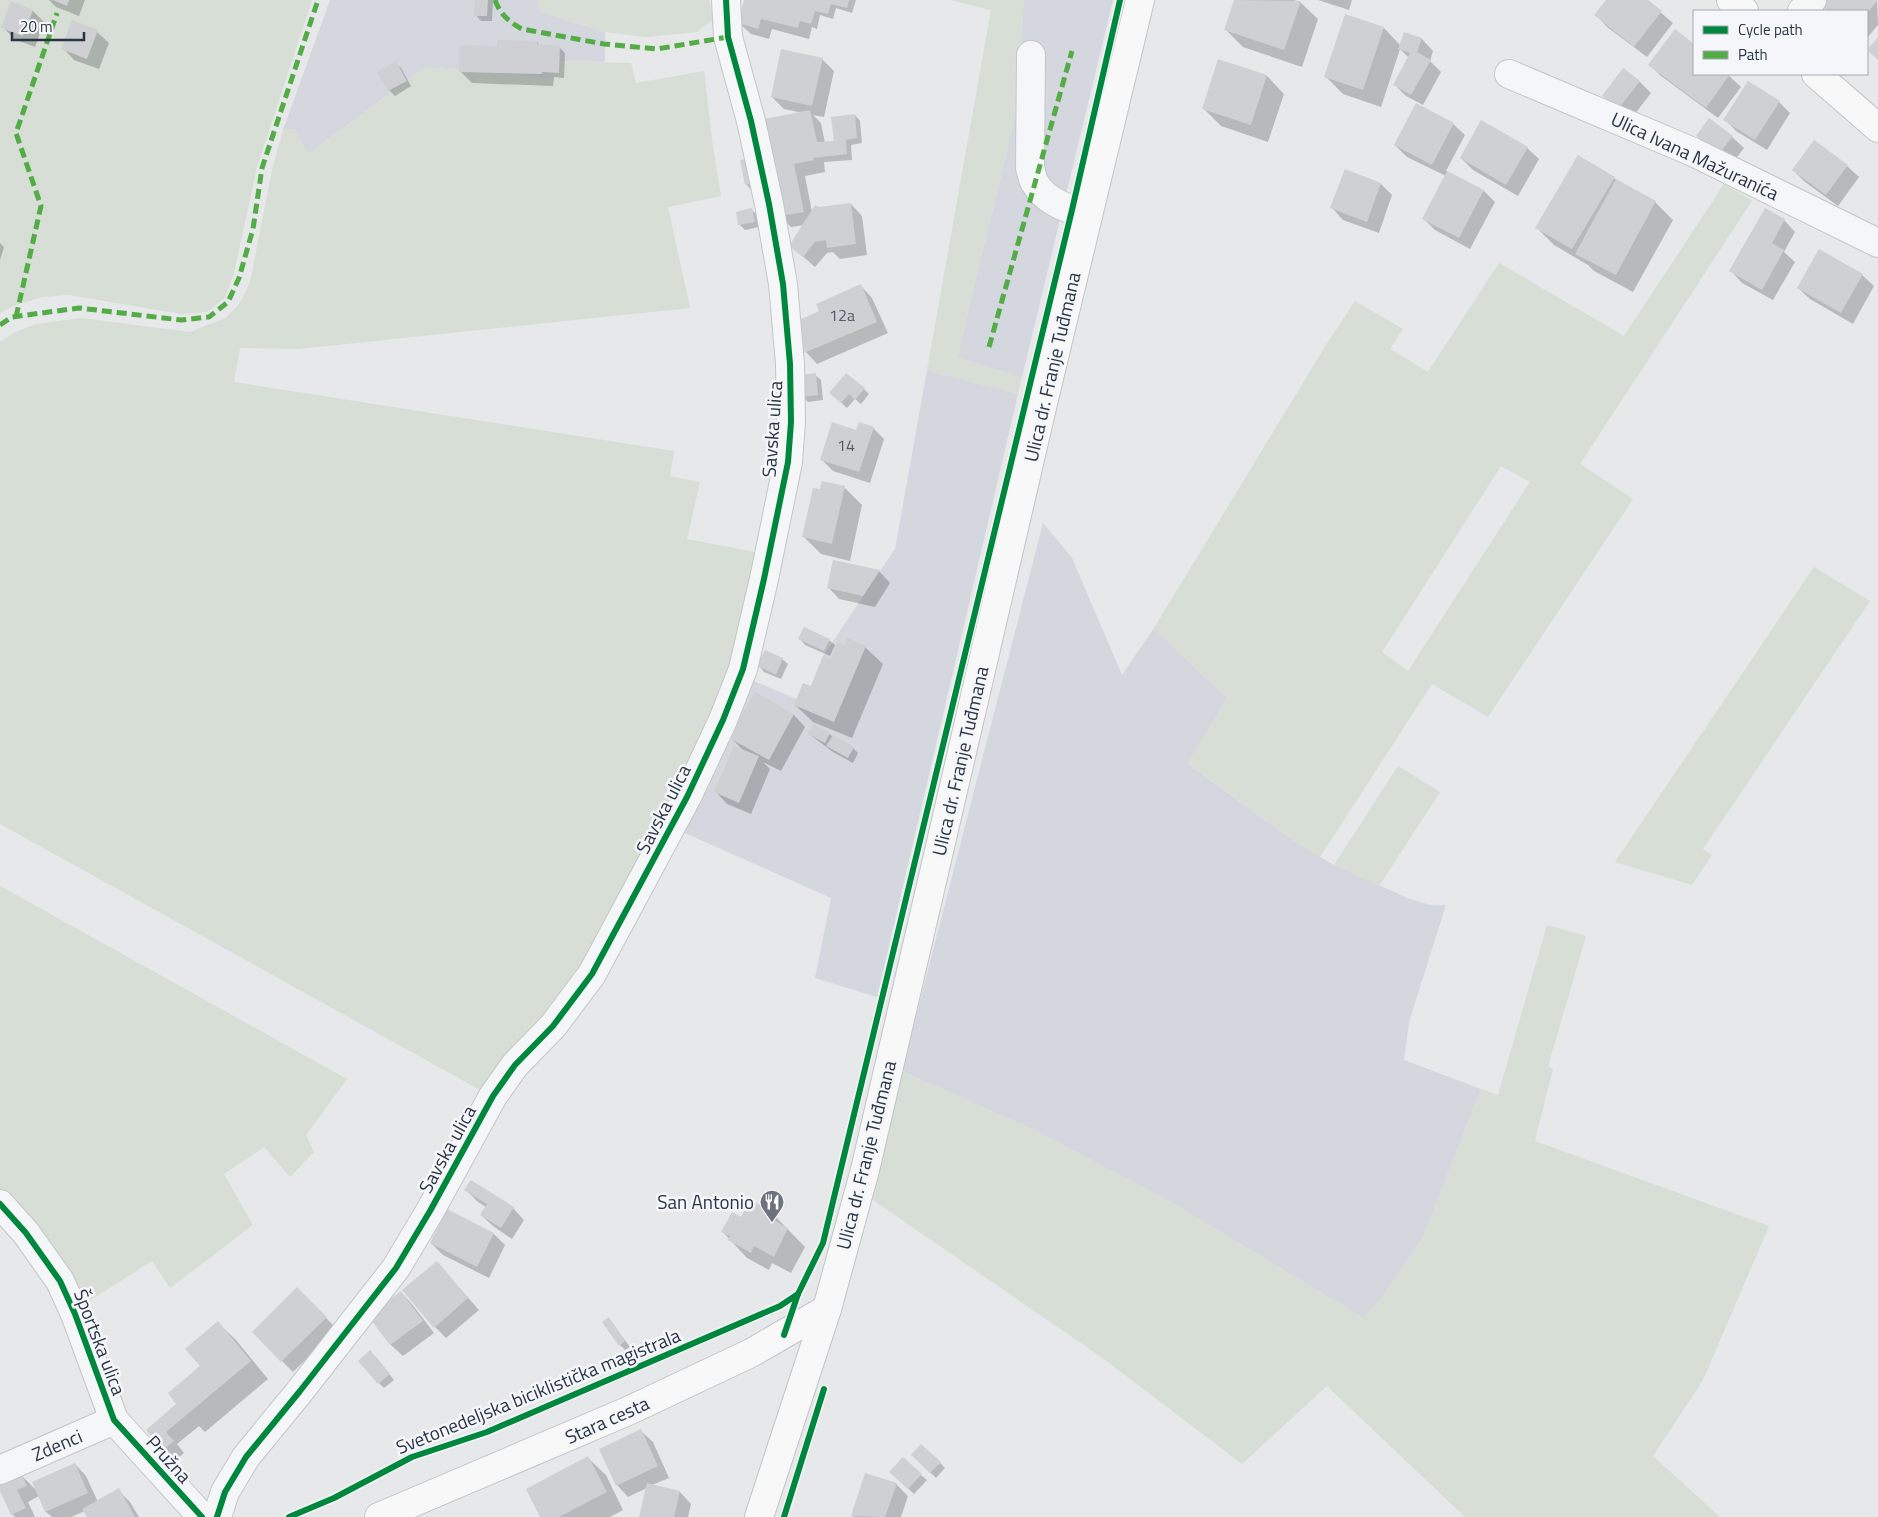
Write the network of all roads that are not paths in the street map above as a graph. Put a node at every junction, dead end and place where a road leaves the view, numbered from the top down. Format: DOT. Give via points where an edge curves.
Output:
graph roads {
  1 [pos="726,0"];
  2 [pos="1140,0"];
  3 [pos="1731,0"];
  4 [pos="1812,0"];
  5 [pos="1743,10"];
  6 [pos="1803,10"];
  7 [pos="1031,55"];
  8 [pos="1509,74"];
  9 [pos="1817,75"];
  10 [pos="1878,128"];
  11 [pos="1088,216"];
  12 [pos="1878,242"];
  13 [pos="0,1204"];
  14 [pos="827,1308"];
  15 [pos="114,1420"];
  16 [pos="0,1470"];
  17 [pos="202,1517"];
  18 [pos="217,1517"];
  19 [pos="379,1517"];
  20 [pos="759,1517"];
  1 -- 18 [label="street, Savska ulica" via="728,37 751,122 783,284 790,374 788,462 743,669 687,797 592,974 493,1096 396,1268 246,1457 225,1492"];
  2 -- 11 [label="main road, Ulica dr. Franje Tuđmana"];
  3 -- 5 [label="main road"];
  4 -- 6 [label="street"];
  7 -- 11 [label="street" via="1030,168 1035,184 1064,207"];
  8 -- 12 [label="street, Ulica Ivana Mažuranića" via="1693,152"];
  9 -- 10 [label="main road"];
  11 -- 14 [label="main road, Ulica dr. Franje Tuđmana" via="865,1170"];
  13 -- 15 [label="street, Športska ulica" via="26,1233 60,1281"];
  14 -- 19 [label="main road, Stara cesta" via="751,1353 628,1411"];
  14 -- 20 [label="main road, Ulica dr. Franje Tuđmana"];
  15 -- 16 [label="street, Zdenci"];
  15 -- 17 [label="street, Pružna"];
}
